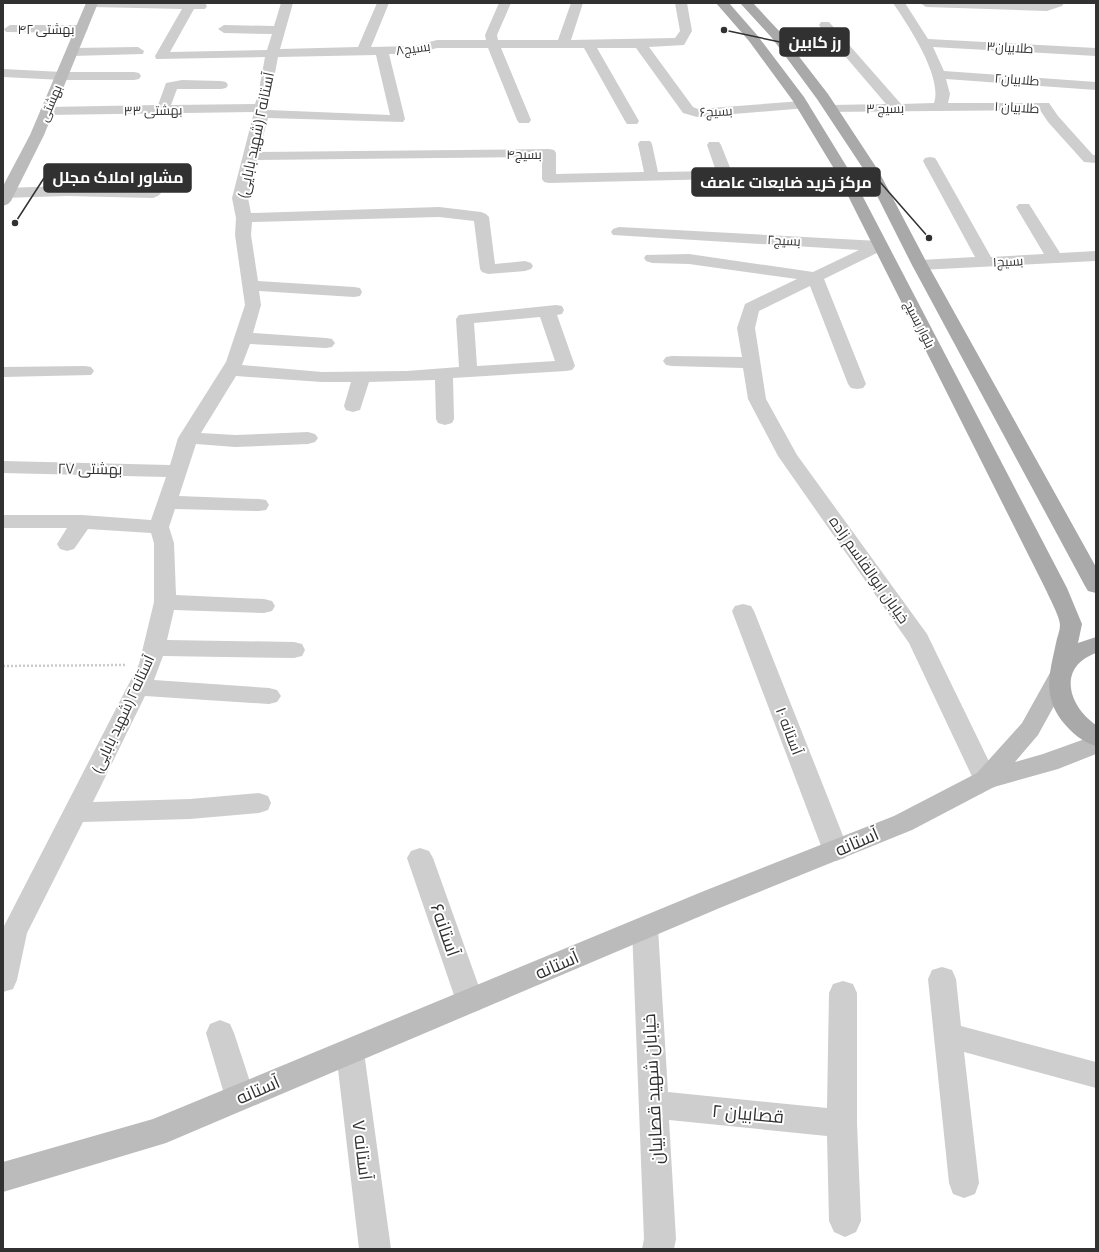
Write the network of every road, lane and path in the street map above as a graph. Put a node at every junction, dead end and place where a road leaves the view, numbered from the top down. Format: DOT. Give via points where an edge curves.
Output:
graph roads {
  1 [pos="92,3"];
  2 [pos="287,3"];
  3 [pos="383,3"];
  4 [pos="505,3"];
  5 [pos="577,3"];
  6 [pos="681,3"];
  7 [pos="722,3"];
  8 [pos="746,3"];
  9 [pos="899,3"];
  10 [pos="926,3"];
  11 [pos="1058,3"];
  12 [pos="202,6"];
  13 [pos="188,9"];
  14 [pos="825,25"];
  15 [pos="10,29"];
  16 [pos="82,29"];
  17 [pos="224,29"];
  18 [pos="278,30"];
  19 [pos="924,43"];
  20 [pos="640,44"];
  21 [pos="493,45"];
  22 [pos="563,45"];
  23 [pos="589,45"];
  24 [pos="138,51"];
  25 [pos="363,51"];
  26 [pos="382,51"];
  27 [pos="72,52"];
  28 [pos="1096,52"];
  29 [pos="272,53"];
  30 [pos="3,73"];
  31 [pos="937,74"];
  32 [pos="62,76"];
  33 [pos="134,76"];
  34 [pos="221,86"];
  35 [pos="1096,86"];
  36 [pos="802,105"];
  37 [pos="940,106"];
  38 [pos="896,107"];
  39 [pos="831,109"];
  40 [pos="163,110"];
  41 [pos="47,111"];
  42 [pos="261,111"];
  43 [pos="524,120"];
  44 [pos="632,120"];
  45 [pos="645,144"];
  46 [pos="714,145"];
  47 [pos="250,156"];
  48 [pos="930,161"];
  49 [pos="1094,162"];
  50 [pos="843,172"];
  51 [pos="725,175"];
  52 [pos="652,177"];
  53 [pos="153,193"];
  54 [pos="4,195"];
  55 [pos="1024,207"];
  56 [pos="244,218"];
  57 [pos="619,232"];
  58 [pos="879,246"];
  59 [pos="1096,256"];
  60 [pos="652,258"];
  61 [pos="1055,258"];
  62 [pos="986,262"];
  63 [pos="920,265"];
  64 [pos="525,266"];
  65 [pos="815,277"];
  66 [pos="250,285"];
  67 [pos="354,292"];
  68 [pos="243,338"];
  69 [pos="326,343"];
  70 [pos="672,361"];
  71 [pos="751,363"];
  72 [pos="231,370"];
  73 [pos="85,371"];
  74 [pos="3,372"];
  75 [pos="468,373"];
  76 [pos="444,374"];
  77 [pos="361,377"];
  78 [pos="857,384"];
  79 [pos="353,406"];
  80 [pos="445,418"];
  81 [pos="188,438"];
  82 [pos="308,438"];
  83 [pos="3,467"];
  84 [pos="178,471"];
  85 [pos="167,502"];
  86 [pos="259,506"];
  87 [pos="4,521"];
  88 [pos="82,522"];
  89 [pos="159,527"];
  90 [pos="67,544"];
  91 [pos="1096,586"];
  92 [pos="165,602"];
  93 [pos="264,606"];
  94 [pos="743,611"];
  95 [pos="1096,645"];
  96 [pos="294,650"];
  97 [pos="152,656"];
  98 [pos="3,666"];
  99 [pos="1060,672"];
  100 [pos="139,686"];
  101 [pos="269,696"];
  102 [pos="1096,737"];
  103 [pos="1096,744"];
  104 [pos="986,780"];
  105 [pos="259,803"];
  106 [pos="75,812"];
  107 [pos="836,851"];
  108 [pos="420,858"];
  109 [pos="645,928"];
  110 [pos="942,979"];
  111 [pos="3,980"];
  112 [pos="843,993"];
  113 [pos="470,1002"];
  114 [pos="220,1033"];
  115 [pos="948,1035"];
  116 [pos="350,1052"];
  117 [pos="1096,1074"];
  118 [pos="240,1098"];
  119 [pos="654,1105"];
  120 [pos="842,1123"];
  121 [pos="3,1177"];
  122 [pos="964,1183"];
  123 [pos="845,1221"];
  124 [pos="375,1249"];
  125 [pos="658,1249"];
  1 -- 12 [label="street"];
  1 -- 16 [label="main road, بهشتی"];
  2 -- 18 [label="street, آستانه۲ (شهید بابایی)"];
  3 -- 25 [label="street"];
  4 -- 21 [label="street" via="491,35"];
  5 -- 22 [label="street"];
  6 -- 20 [label="street, بسیج۸" via="686,31 679,42"];
  7 -- 36 [label="main road, بلوار بسیج" via="753,38"];
  8 -- 39 [label="main road, بلوار بسیج" via="776,35"];
  9 -- 19 [label="street" via="909,15"];
  10 -- 11 [label="street" via="1047,7"];
  13 -- 29 [label="street, بسیج۸" via="161,56"];
  14 -- 38 [label="street"];
  15 -- 16 [label="street, بهشتی ۴۲"];
  16 -- 27 [label="main road, بهشتی"];
  17 -- 18 [label="street"];
  18 -- 29 [label="street, آستانه۲ (شهید بابایی)"];
  19 -- 28 [label="street, طلابیان۳"];
  19 -- 31 [label="street"];
  20 -- 23 [label="street, بسیج۸"];
  20 -- 36 [label="street, بسیج۶" via="688,110 697,113"];
  21 -- 22 [label="street, بسیج۸"];
  21 -- 26 [label="street, بسیج۸" via="437,44 414,50"];
  21 -- 43 [label="street"];
  22 -- 23 [label="street, بسیج۸"];
  23 -- 44 [label="street"];
  24 -- 27 [label="street"];
  25 -- 26 [label="street, بسیج۸"];
  25 -- 29 [label="street, بسیج۸"];
  26 -- 42 [label="street, بهشتی ۳۳" via="398,119"];
  27 -- 32 [label="main road, بهشتی"];
  29 -- 42 [label="street, آستانه۲ (شهید بابایی)"];
  30 -- 32 [label="street"];
  31 -- 35 [label="street, طلابیان۲"];
  31 -- 37 [label="street" via="943,94"];
  32 -- 33 [label="street"];
  32 -- 41 [label="main road, بهشتی"];
  34 -- 40 [label="street" via="171,86"];
  36 -- 50 [label="main road, بلوار بسیج"];
  37 -- 38 [label="street, بسیج ۳"];
  37 -- 49 [label="street, طلابیان ۱" via="1044,106 1052,119"];
  38 -- 39 [label="street, بسیج ۳"];
  39 -- 63 [label="main road, بلوار بسیج" via="871,170"];
  40 -- 41 [label="street, بهشتی ۳۳"];
  40 -- 42 [label="street, بهشتی ۳۳"];
  41 -- 54 [label="main road, بهشتی" via="37,135"];
  42 -- 47 [label="street, آستانه۲ (شهید بابایی)"];
  45 -- 52 [label="street"];
  46 -- 51 [label="street"];
  47 -- 52 [label="street, بسیج۴" via="549,153 549,179"];
  47 -- 56 [label="street, آستانه۲ (شهید بابایی)" via="240,198"];
  48 -- 62 [label="street"];
  50 -- 51 [label="street, بسیج۴"];
  50 -- 58 [label="main road, بلوار بسیج"];
  51 -- 52 [label="street, بسیج۴"];
  53 -- 54 [label="street"];
  55 -- 61 [label="street"];
  56 -- 64 [label="street" via="439,212 481,217 488,269"];
  56 -- 66 [label="street, آستانه۲ (شهید بابایی)" via="243,235"];
  57 -- 58 [label="street, بسیج۲"];
  58 -- 65 [label="street"];
  58 -- 99 [label="main road, بلوار بسیج" via="1056,588 1071,624"];
  59 -- 61 [label="street, بسیج۱"];
  60 -- 65 [label="street" via="689,259"];
  61 -- 62 [label="street, بسیج۱"];
  62 -- 63 [label="street, بسیج۱"];
  63 -- 91 [label="main road, بلوار بسیج"];
  65 -- 71 [label="street, خیابان ابوالقاسم زاده" via="751,308 746,328"];
  65 -- 78 [label="street"];
  66 -- 67 [label="street"];
  66 -- 68 [label="street, آستانه۲ (شهید بابایی)" via="253,305"];
  68 -- 69 [label="street"];
  68 -- 72 [label="street, آستانه۲ (شهید بابایی)"];
  70 -- 71 [label="street"];
  71 -- 104 [label="street, خیابان ابوالقاسم زاده" via="757,399 788,456 919,640"];
  72 -- 77 [label="street" via="322,377"];
  72 -- 81 [label="street, آستانه۲ (شهید بابایی)"];
  73 -- 74 [label="street"];
  75 -- 75 [label="street" via="566,366 552,310 465,319"];
  75 -- 76 [label="street"];
  76 -- 77 [label="street"];
  76 -- 80 [label="street"];
  77 -- 79 [label="street"];
  81 -- 82 [label="street" via="235,441"];
  81 -- 84 [label="street, آستانه۲ (شهید بابایی)"];
  83 -- 84 [label="street, بهشتی ۲۷"];
  84 -- 85 [label="street, آستانه۲ (شهید بابایی)"];
  85 -- 86 [label="street"];
  85 -- 89 [label="street, آستانه۲ (شهید بابایی)"];
  87 -- 88 [label="street"];
  88 -- 89 [label="street"];
  88 -- 90 [label="street"];
  89 -- 92 [label="street, آستانه۲ (شهید بابایی)" via="164,543"];
  92 -- 93 [label="street"];
  92 -- 97 [label="street, آستانه۲ (شهید بابایی)"];
  94 -- 107 [label="street, آستانه ۱۰"];
  95 -- 99 [label="main road" via="1072,655"];
  96 -- 97 [label="street"];
  97 -- 98 [label="path"];
  97 -- 100 [label="street, آستانه۲ (شهید بابایی)"];
  99 -- 102 [label="main road, بلوار بسیج" via="1061,699 1076,722"];
  99 -- 104 [label="main road, آستانه" via="1030,729"];
  100 -- 101 [label="street"];
  100 -- 106 [label="street, آستانه۲ (شهید بابایی)"];
  103 -- 104 [label="main road" via="1049,762"];
  104 -- 107 [label="main road, آستانه" via="903,823"];
  105 -- 106 [label="street" via="190,809"];
  106 -- 111 [label="street, آستانه۲ (شهید بابایی)" via="14,933"];
  107 -- 109 [label="main road, آستانه"];
  108 -- 113 [label="street, آستانه۶"];
  109 -- 113 [label="main road, آستانه"];
  109 -- 119 [label="street, خیابان شهید قصابیان"];
  110 -- 115 [label="street"];
  112 -- 120 [label="street"];
  113 -- 116 [label="main road, آستانه"];
  114 -- 118 [label="street"];
  115 -- 117 [label="street"];
  115 -- 122 [label="street"];
  116 -- 118 [label="main road, آستانه"];
  116 -- 124 [label="street, آستانه ۷"];
  118 -- 121 [label="main road, آستانه" via="155,1133"];
  119 -- 120 [label="street, قصابیان ۲"];
  119 -- 125 [label="street, خیابان شهید قصابیان" via="660,1239"];
  120 -- 123 [label="street"];
}
